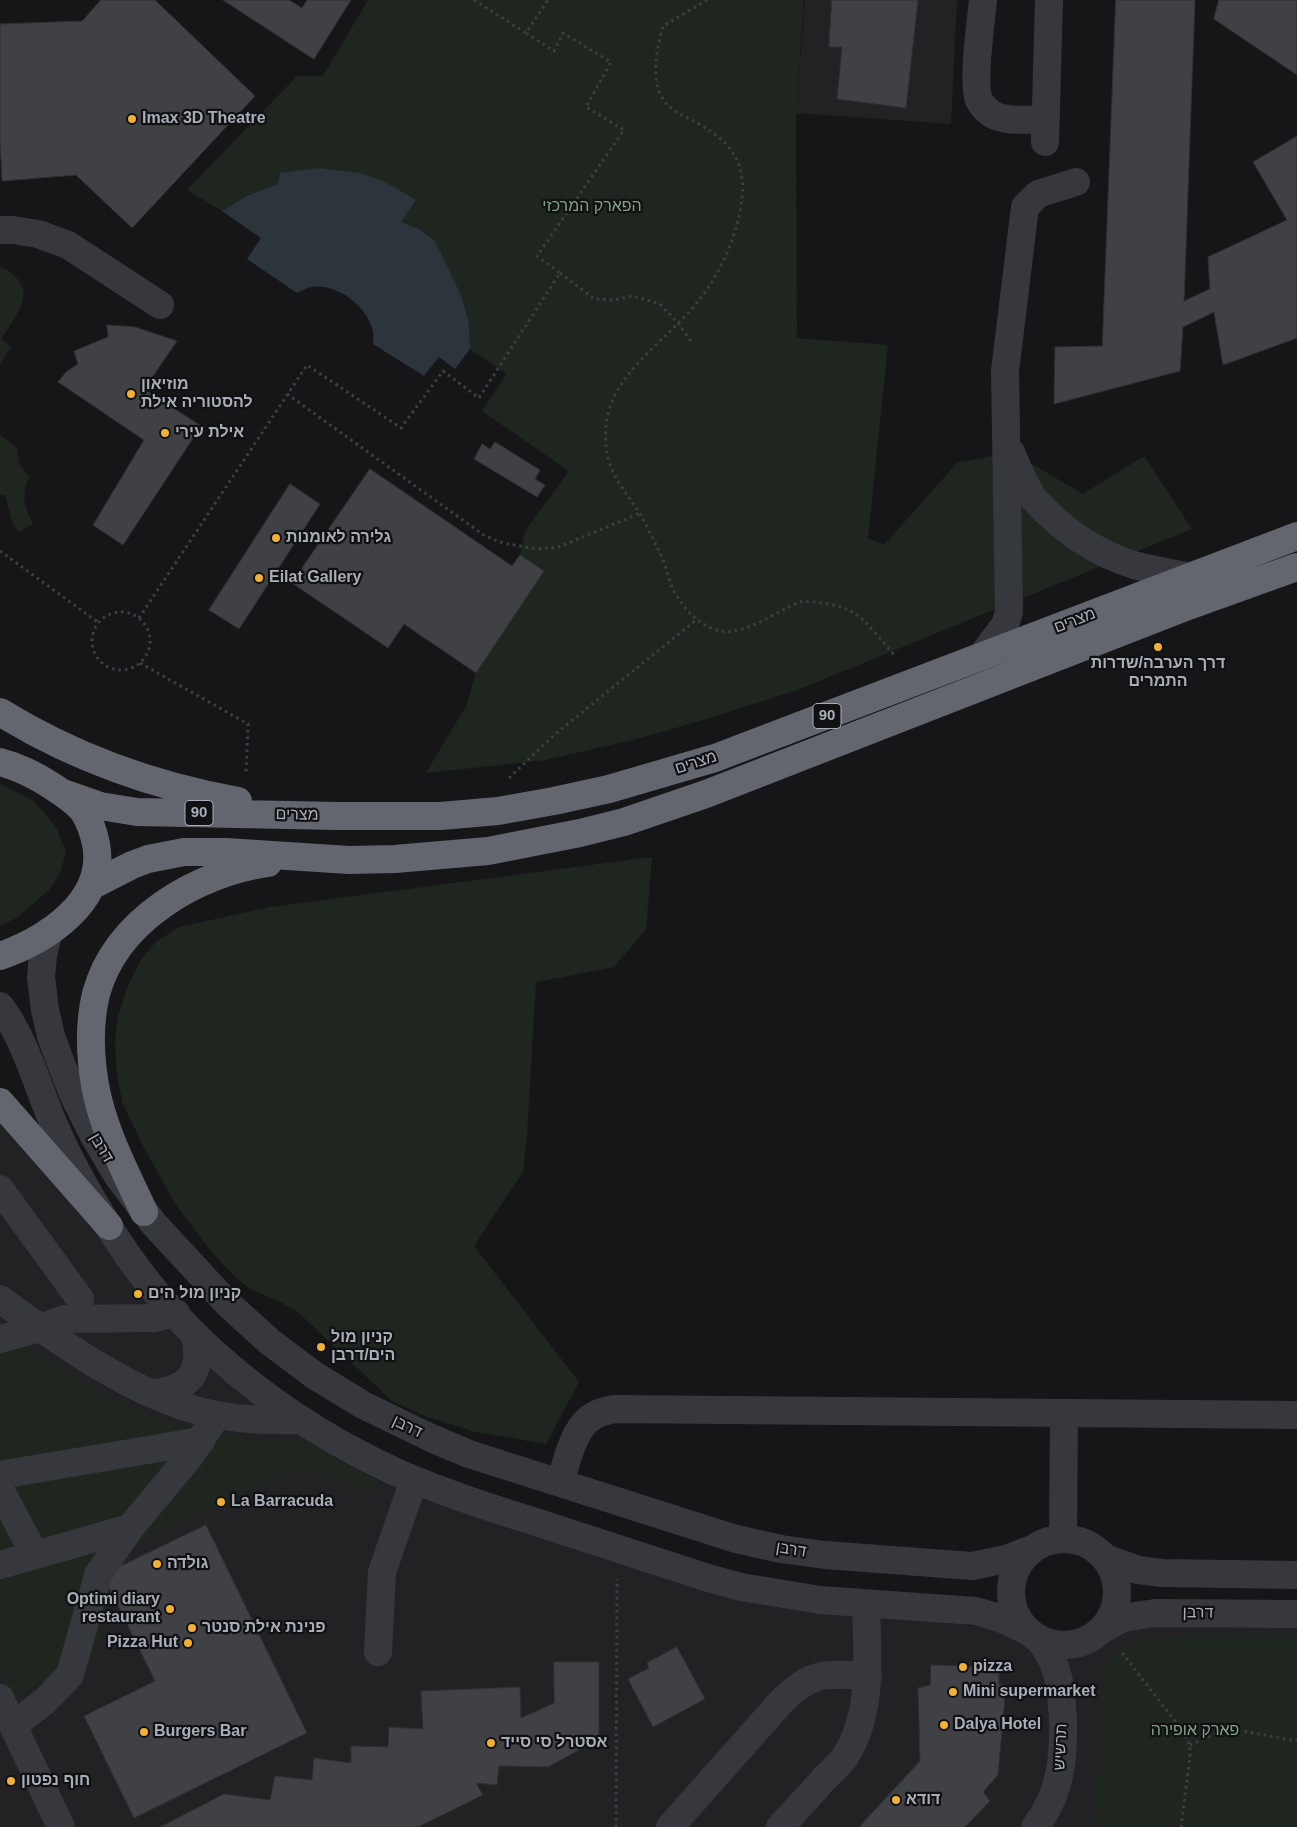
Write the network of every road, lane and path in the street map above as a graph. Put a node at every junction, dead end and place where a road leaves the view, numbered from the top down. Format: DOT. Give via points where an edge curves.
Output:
graph roads {
  1 [pos="474,0"];
  2 [pos="548,0"];
  3 [pos="707,0"];
  4 [pos="983,0"];
  5 [pos="1049,0"];
  6 [pos="526,33"];
  7 [pos="1076,182"];
  8 [pos="0,230"];
  9 [pos="560,273"];
  10 [pos="160,305"];
  11 [pos="678,323"];
  12 [pos="693,344"];
  13 [pos="288,394"];
  14 [pos="1007,441"];
  15 [pos="640,513"];
  16 [pos="1297,536"];
  17 [pos="0,551"];
  18 [pos="1297,567"];
  19 [pos="1191,577"];
  20 [pos="139,618"];
  21 [pos="696,620"];
  22 [pos="98,623"];
  23 [pos="981,657"];
  24 [pos="140,663"];
  25 [pos="919,681"];
  26 [pos="0,712"];
  27 [pos="0,762"];
  28 [pos="508,780"];
  29 [pos="63,793"];
  30 [pos="245,803"];
  31 [pos="338,816"];
  32 [pos="349,860"];
  33 [pos="91,886"];
  34 [pos="49,931"];
  35 [pos="0,956"];
  36 [pos="0,1006"];
  37 [pos="0,1102"];
  38 [pos="0,1189"];
  39 [pos="144,1212"];
  40 [pos="109,1226"];
  41 [pos="0,1299"];
  42 [pos="80,1299"];
  43 [pos="176,1314"];
  44 [pos="40,1328"];
  45 [pos="196,1336"];
  46 [pos="0,1339"];
  47 [pos="152,1394"];
  48 [pos="1064,1413"];
  49 [pos="217,1415"];
  50 [pos="1297,1415"];
  51 [pos="302,1420"];
  52 [pos="201,1441"];
  53 [pos="0,1475"];
  54 [pos="414,1480"];
  55 [pos="560,1483"];
  56 [pos="0,1489"];
  57 [pos="130,1528"];
  58 [pos="1063,1538"];
  59 [pos="617,1548"];
  60 [pos="1032,1549"];
  61 [pos="35,1555"];
  62 [pos="1107,1559"];
  63 [pos="0,1565"];
  64 [pos="1297,1575"];
  65 [pos="866,1604"];
  66 [pos="1297,1614"];
  67 [pos="1103,1629"];
  68 [pos="1032,1634"];
  69 [pos="378,1652"];
  70 [pos="868,1676"];
  71 [pos="0,1698"];
  72 [pos="13,1726"];
  73 [pos="1297,1741"];
  74 [pos="1190,1745"];
  75 [pos="61,1827"];
  76 [pos="616,1827"];
  77 [pos="670,1827"];
  78 [pos="780,1827"];
  79 [pos="1035,1827"];
  80 [pos="1181,1827"];
  1 -- 6 [label="path"];
  2 -- 6 [label="path"];
  3 -- 11 [label="path" via="662,26 656,51 656,79 663,98 674,111 722,139 736,157 742,181 741,210 730,247 715,276"];
  4 -- 5 [label="street" via="976,80 979,100 1000,118 1045,130"];
  6 -- 9 [label="path" via="554,50 563,33 611,62 586,107 624,130 537,256"];
  7 -- 14 [label="street" via="1038,194 1025,208 1005,371"];
  8 -- 10 [label="street" via="38,234 68,245"];
  9 -- 11 [label="path" via="594,298 613,300 633,296 660,304"];
  9 -- 13 [label="path" via="479,398 443,371 401,428 306,365"];
  11 -- 12 [label="path"];
  11 -- 15 [label="path" via="644,356 610,406 605,434 608,458 617,482"];
  13 -- 15 [label="path" via="485,536 503,543 536,550 559,547"];
  13 -- 20 [label="path"];
  14 -- 19 [label="street" via="1021,477 1035,499 1077,538 1135,565"];
  14 -- 23 [label="street" via="1009,612 1005,625"];
  15 -- 21 [label="path" via="674,592"];
  16 -- 19 [label="highway, מצרים / 90"];
  17 -- 22 [label="path"];
  18 -- 32 [label="highway, מצרים / 90" via="1180,609 698,797 624,822 488,851"];
  19 -- 23 [label="highway, מצרים / 90"];
  20 -- 22 [label="path" via="118,612 107,615"];
  20 -- 24 [label="path" via="146,627 150,644"];
  21 -- 25 [label="path" via="715,630 728,632 743,629 799,602 838,606 855,614"];
  21 -- 28 [label="path" via="554,735"];
  22 -- 24 [label="path" via="92,643 103,663 124,670"];
  23 -- 25 [label="highway, מצרים / 90"];
  24 -- 30 [label="path" via="248,724"];
  25 -- 31 [label="highway, מצרים / 90" via="715,758 609,789 498,811 441,816"];
  26 -- 30 [label="highway" via="112,767 158,783"];
  27 -- 29 [label="highway, 90" via="35,775"];
  29 -- 31 [label="highway, מצרים / 90" via="100,806 138,812"];
  29 -- 33 [label="highway, 90" via="84,812 94,833 96,873"];
  30 -- 31 [label="highway"];
  32 -- 33 [label="highway, מצרים / 90" via="184,852 132,865"];
  32 -- 39 [label="highway" via="287,860 230,872 178,894 157,907 119,948 96,994 91,1052 103,1116 118,1158"];
  33 -- 34 [label="highway, 90" via="70,915"];
  34 -- 35 [label="highway, 90"];
  34 -- 39 [label="street, דרבן" via="41,978 51,1036 73,1094 94,1136 116,1175"];
  36 -- 40 [label="street, דרבן" via="20,1040 53,1122 83,1184"];
  37 -- 40 [label="highway"];
  38 -- 42 [label="street"];
  39 -- 55 [label="street, דרבן" via="228,1304 270,1342 314,1375 363,1405 423,1435"];
  40 -- 43 [label="street, דרבן"];
  41 -- 44 [label="street"];
  43 -- 44 [label="street" via="154,1318 64,1319"];
  43 -- 45 [label="street, דרבן"];
  44 -- 46 [label="street"];
  44 -- 47 [label="street"];
  45 -- 47 [label="street" via="197,1361 192,1375 181,1386"];
  45 -- 51 [label="street, דרבן" via="242,1376"];
  47 -- 49 [label="street"];
  48 -- 50 [label="street"];
  48 -- 55 [label="street" via="614,1409 588,1419 576,1436"];
  48 -- 58 [label="street"];
  49 -- 51 [label="street"];
  49 -- 52 [label="street"];
  51 -- 54 [label="street, דרבן" via="341,1444"];
  52 -- 53 [label="street"];
  52 -- 57 [label="street"];
  54 -- 59 [label="street, דרבן"];
  54 -- 69 [label="street" via="382,1572"];
  55 -- 60 [label="street, דרבן" via="721,1536 810,1554 972,1566 1006,1560"];
  56 -- 61 [label="street"];
  57 -- 61 [label="street"];
  57 -- 72 [label="street" via="98,1575 70,1674 45,1701"];
  58 -- 60 [label="street" via="1046,1541"];
  58 -- 62 [label="street" via="1079,1540"];
  59 -- 65 [label="street, דרבן" via="741,1587"];
  59 -- 76 [label="path"];
  60 -- 68 [label="street" via="1016,1569 1011,1593 1014,1610"];
  61 -- 63 [label="street"];
  62 -- 64 [label="street" via="1138,1570 1162,1573"];
  62 -- 67 [label="street" via="1115,1574 1118,1591 1115,1607"];
  65 -- 68 [label="street, דרבן" via="975,1611 1000,1618"];
  65 -- 70 [label="street"];
  66 -- 67 [label="street, דרבן" via="1148,1614 1124,1618"];
  67 -- 68 [label="street" via="1076,1644 1045,1642"];
  67 -- 74 [label="path" via="1179,1726"];
  68 -- 79 [label="street, תרשיש" via="1054,1661 1060,1681 1064,1750 1055,1793"];
  70 -- 77 [label="street" via="824,1674 799,1685"];
  70 -- 78 [label="street" via="862,1715 844,1759"];
  71 -- 72 [label="street"];
  72 -- 75 [label="street"];
  73 -- 74 [label="path" via="1227,1728"];
  74 -- 80 [label="path"];
}
